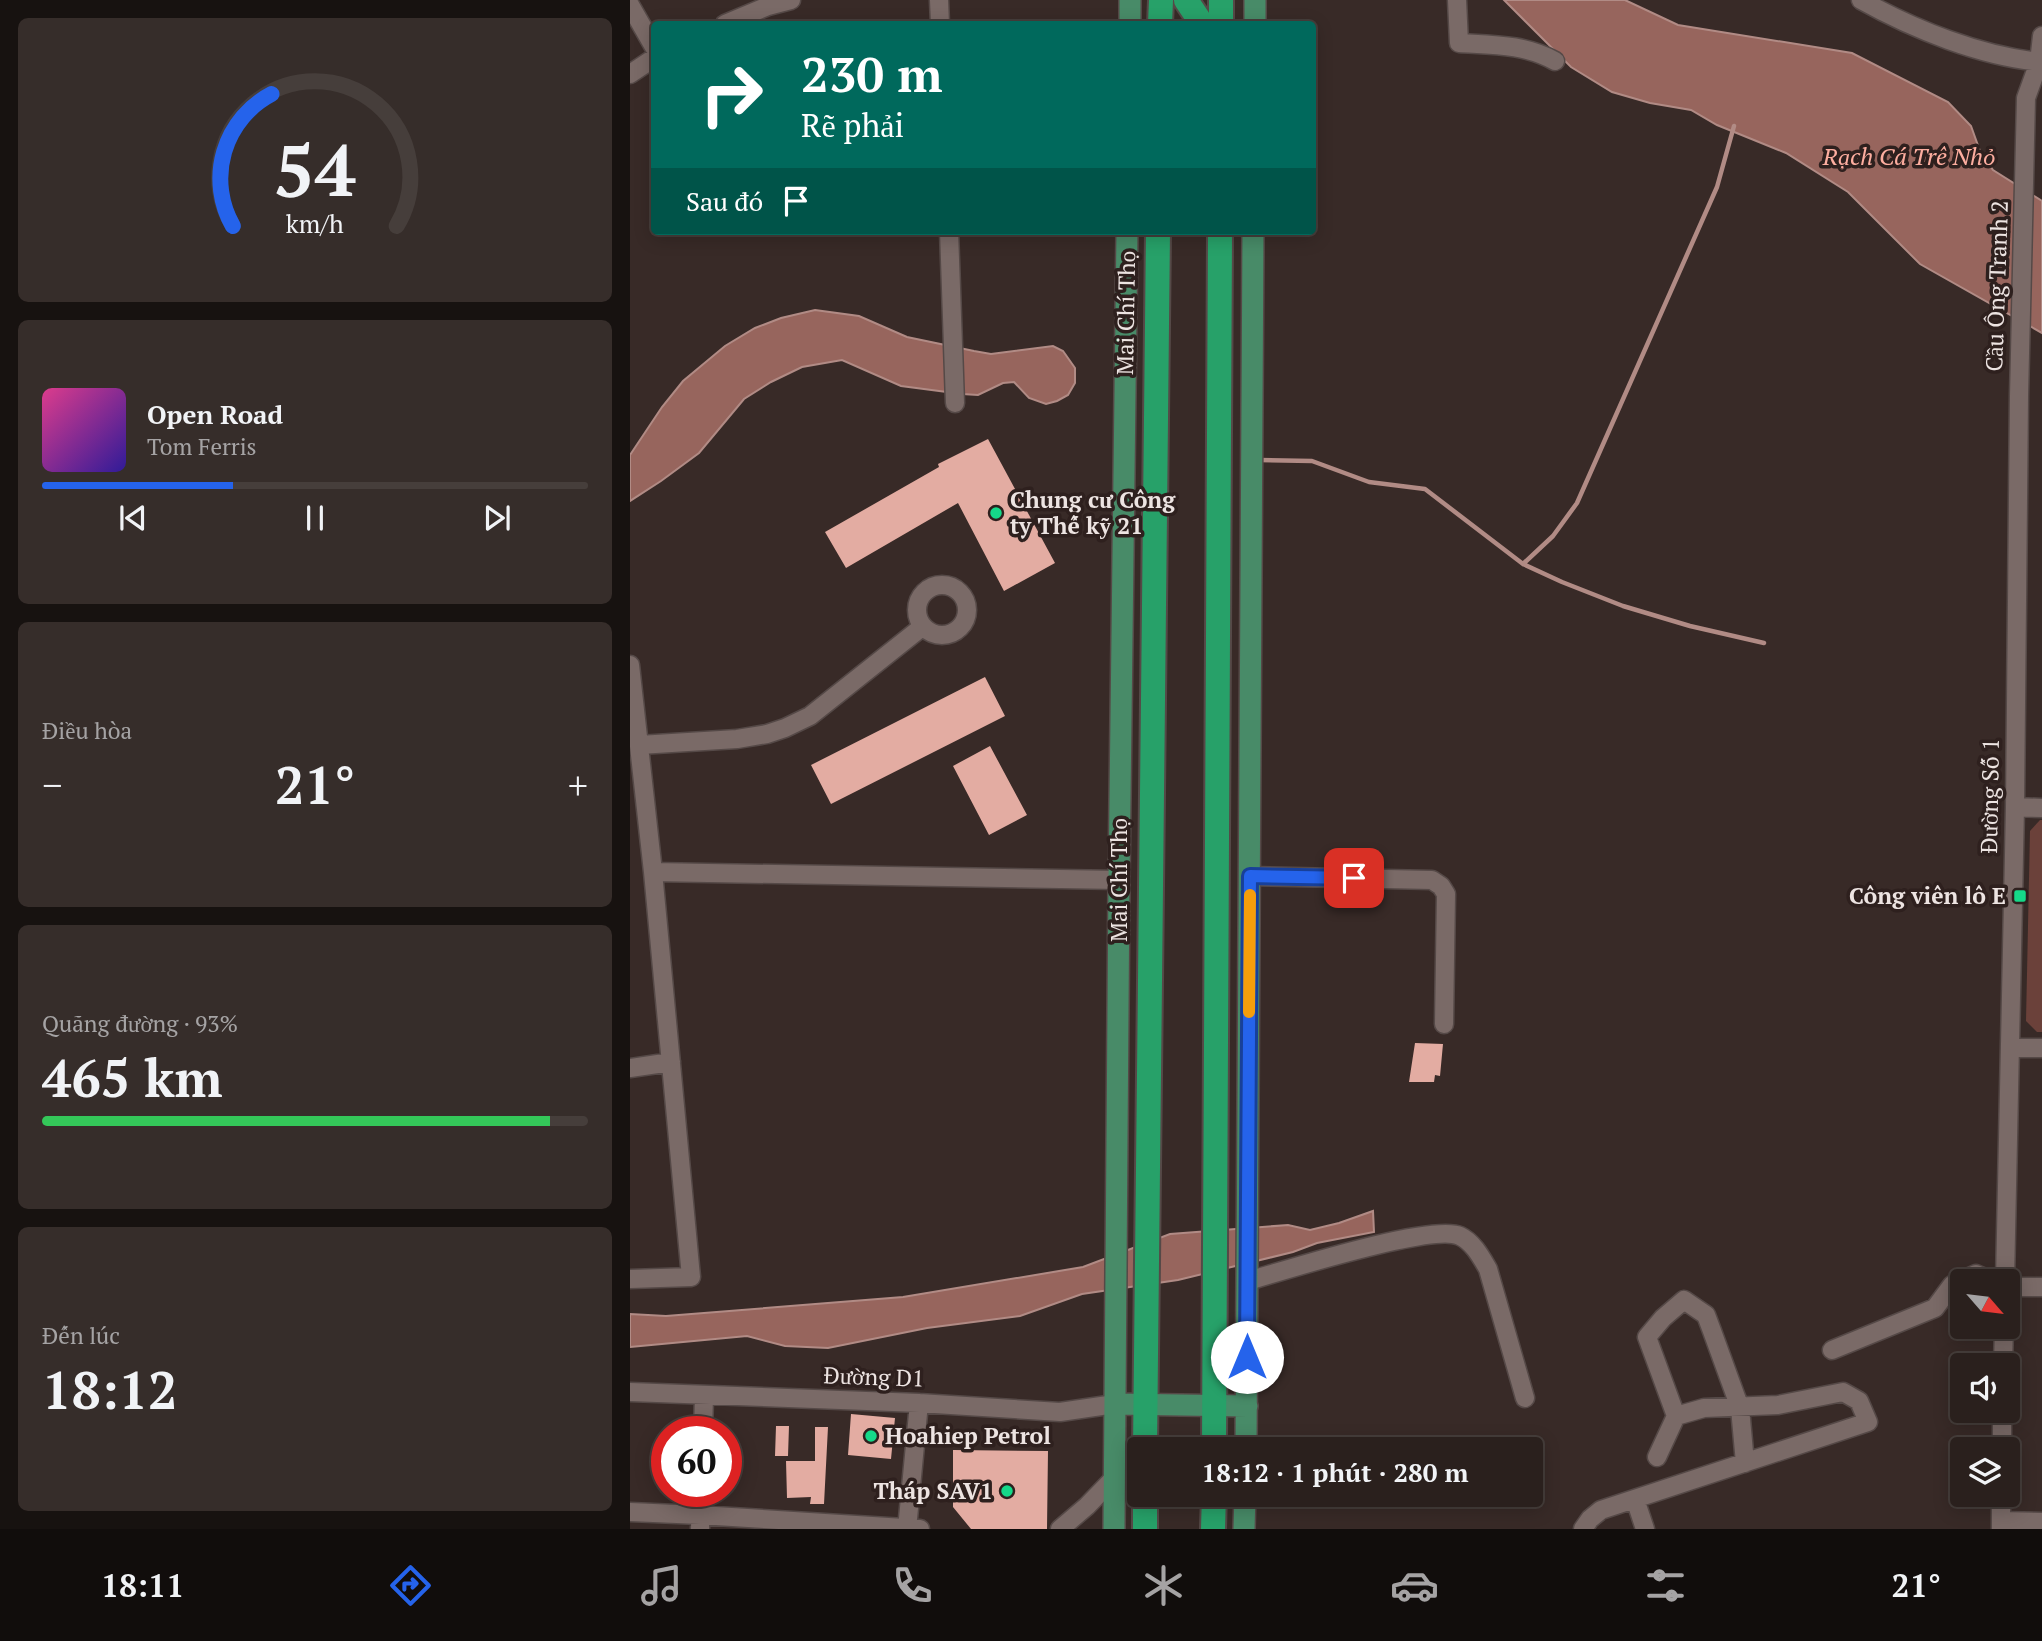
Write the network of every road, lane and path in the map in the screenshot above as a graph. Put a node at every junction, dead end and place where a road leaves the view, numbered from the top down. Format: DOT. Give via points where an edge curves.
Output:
graph roads {
  1 [pos="791,0"];
  2 [pos="939,0"];
  3 [pos="1130,0"];
  4 [pos="1161,0"];
  5 [pos="1186,0"];
  6 [pos="1221,0"];
  7 [pos="1255,0"];
  8 [pos="1457,0"];
  9 [pos="1861,0"];
  10 [pos="630,5"];
  11 [pos="732,21"];
  12 [pos="940,21"];
  13 [pos="1130,21"];
  14 [pos="1160,21"];
  15 [pos="1200,21"];
  16 [pos="1221,21"];
  17 [pos="1255,21"];
  18 [pos="2042,36"];
  19 [pos="651,42"];
  20 [pos="651,60"];
  21 [pos="1555,61"];
  22 [pos="2040,62"];
  23 [pos="630,74"];
  24 [pos="949,235"];
  25 [pos="1127,235"];
  26 [pos="1158,235"];
  27 [pos="1220,235"];
  28 [pos="1254,235"];
  29 [pos="2019,396"];
  30 [pos="955,403"];
  31 [pos="922,627"];
  32 [pos="630,665"];
  33 [pos="639,745"];
  34 [pos="2015,807"];
  35 [pos="2042,808"];
  36 [pos="653,872"];
  37 [pos="1250,876"];
  38 [pos="1119,880"];
  39 [pos="1444,1024"];
  40 [pos="2010,1048"];
  41 [pos="2042,1048"];
  42 [pos="671,1062"];
  43 [pos="630,1068"];
  44 [pos="2005,1269"];
  45 [pos="630,1279"];
  46 [pos="1248,1281"];
  47 [pos="2020,1287"];
  48 [pos="2042,1287"];
  49 [pos="1950,1288"];
  50 [pos="1832,1350"];
  51 [pos="630,1392"];
  52 [pos="704,1396"];
  53 [pos="1525,1398"];
  54 [pos="919,1403"];
  55 [pos="1115,1404"];
  56 [pos="1146,1405"];
  57 [pos="1214,1405"];
  58 [pos="1247,1406"];
  59 [pos="1740,1408"];
  60 [pos="703,1416"];
  61 [pos="1676,1416"];
  62 [pos="1145,1437"];
  63 [pos="1214,1437"];
  64 [pos="1246,1437"];
  65 [pos="1657,1457"];
  66 [pos="1745,1463"];
  67 [pos="1115,1477"];
  68 [pos="1635,1499"];
  69 [pos="1145,1507"];
  70 [pos="1214,1507"];
  71 [pos="1245,1507"];
  72 [pos="2001,1507"];
  73 [pos="630,1513"];
  74 [pos="700,1522"];
  75 [pos="2042,1522"];
  76 [pos="812,1525"];
  77 [pos="2001,1525"];
  78 [pos="912,1528"];
  79 [pos="1060,1529"];
  80 [pos="1114,1529"];
  81 [pos="1144,1529"];
  82 [pos="1213,1529"];
  83 [pos="1244,1529"];
  84 [pos="1583,1529"];
  85 [pos="1646,1529"];
  1 -- 11 [label="street"];
  2 -- 12 [label="street"];
  3 -- 13 [label="main road"];
  4 -- 14 [label="highway"];
  5 -- 15 [label="highway"];
  6 -- 16 [label="highway"];
  7 -- 17 [label="main road"];
  8 -- 21 [label="street" via="1459,43 1520,47"];
  9 -- 22 [label="street" via="1984,52"];
  10 -- 19 [label="street"];
  18 -- 22 [label="street, Cầu Ông Tranh 2"];
  20 -- 23 [label="street"];
  22 -- 29 [label="street, Cầu Ông Tranh 2" via="2026,98"];
  24 -- 30 [label="street"];
  25 -- 38 [label="main road, Mai Chí Thọ"];
  26 -- 56 [label="highway, Mai Chí Thọ"];
  27 -- 57 [label="highway"];
  28 -- 37 [label="main road"];
  29 -- 34 [label="street, Đường Số 1"];
  31 -- 33 [label="street" via="810,716 785,728 737,739"];
  32 -- 33 [label="street"];
  33 -- 36 [label="street"];
  34 -- 35 [label="street"];
  34 -- 40 [label="street, Đường Số 1"];
  36 -- 38 [label="street"];
  36 -- 42 [label="street"];
  37 -- 39 [label="street" via="1437,883 1446,894"];
  37 -- 46 [label="main road"];
  38 -- 55 [label="main road, Mai Chí Thọ"];
  40 -- 41 [label="street"];
  40 -- 44 [label="street, Đường Số 1"];
  42 -- 43 [label="street"];
  42 -- 45 [label="street" via="691,1277"];
  46 -- 53 [label="street" via="1355,1250 1428,1235 1459,1235 1488,1269"];
  46 -- 58 [label="main road"];
  47 -- 48 [label="street"];
  49 -- 50 [label="street" via="1935,1308"];
  51 -- 52 [label="street, Đường D1"];
  52 -- 54 [label="street, Đường D1"];
  52 -- 60 [label="street"];
  54 -- 55 [label="street, Đường D1" via="1060,1412"];
  54 -- 78 [label="street"];
  55 -- 56 [label="main road"];
  55 -- 67 [label="main road, Mai Chí Thọ"];
  56 -- 57 [label="main road"];
  56 -- 62 [label="highway, Mai Chí Thọ"];
  57 -- 58 [label="main road"];
  57 -- 63 [label="highway"];
  58 -- 64 [label="main road"];
  59 -- 61 [label="street" via="1704,1408"];
  59 -- 61 [label="street" via="1706,1315 1684,1300 1647,1337"];
  59 -- 66 [label="street"];
  59 -- 66 [label="street" via="1843,1392 1859,1401 1868,1422"];
  61 -- 65 [label="street"];
  66 -- 68 [label="street"];
  67 -- 79 [label="street"];
  67 -- 80 [label="main road, Mai Chí Thọ"];
  68 -- 84 [label="street" via="1601,1510"];
  68 -- 85 [label="street"];
  69 -- 81 [label="highway"];
  70 -- 82 [label="highway"];
  71 -- 83 [label="main road"];
  72 -- 77 [label="street"];
  73 -- 74 [label="street"];
  74 -- 76 [label="street"];
  75 -- 77 [label="street"];
  76 -- 78 [label="street"];
}
